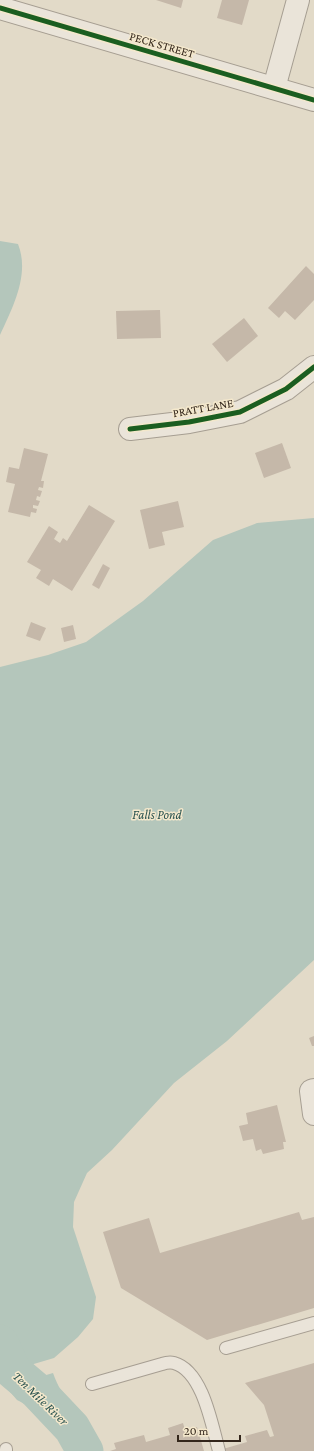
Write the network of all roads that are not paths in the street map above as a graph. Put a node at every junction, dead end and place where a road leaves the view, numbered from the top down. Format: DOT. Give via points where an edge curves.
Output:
graph roads {
  1 [pos="298,0"];
  2 [pos="4,6"];
  3 [pos="274,88"];
  4 [pos="314,100"];
  5 [pos="314,366"];
  6 [pos="130,429"];
  7 [pos="313,1090"];
  8 [pos="314,1114"];
  9 [pos="314,1323"];
  10 [pos="226,1348"];
  11 [pos="92,1384"];
  12 [pos="219,1451"];
  1 -- 3 [label="street"];
  2 -- 3 [label="street, PECK STREET"];
  3 -- 4 [label="street, PECK STREET"];
  5 -- 6 [label="street, PRATT LANE" via="286,389 240,412 189,422"];
  7 -- 8 [label="street"];
  9 -- 10 [label="lane"];
  11 -- 12 [label="lane" via="173,1362 182,1367 199,1386"];
}
